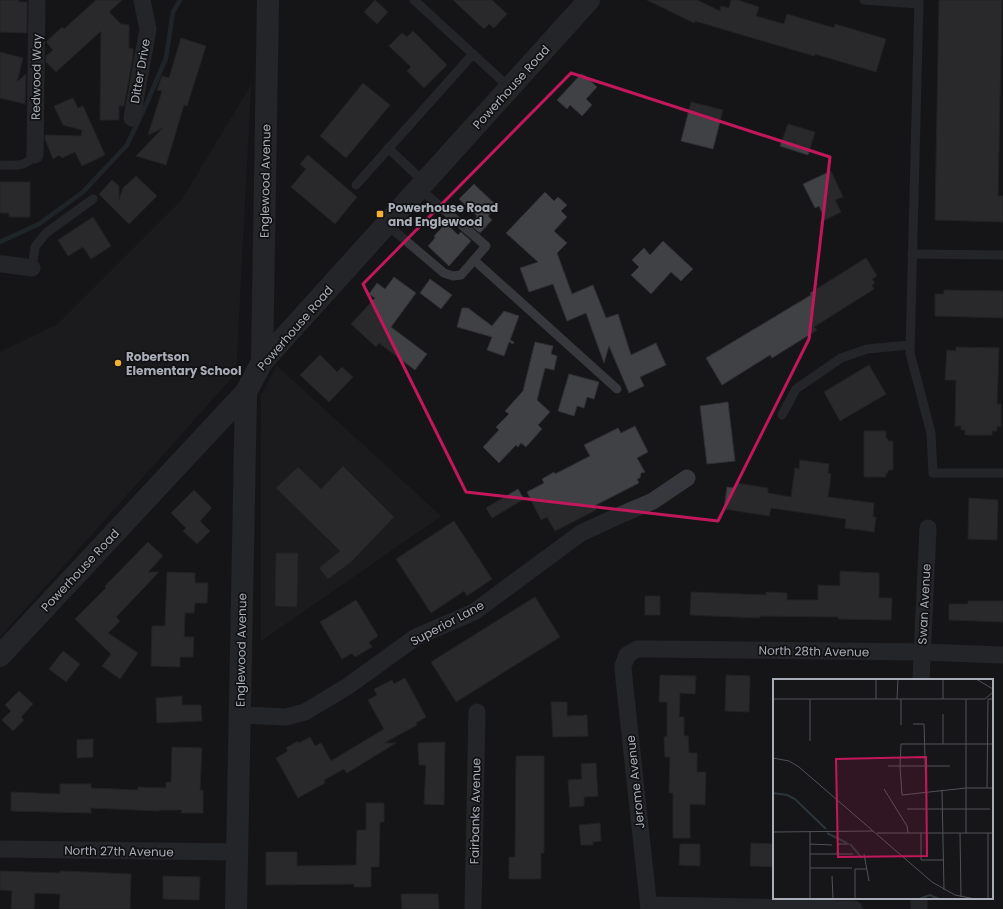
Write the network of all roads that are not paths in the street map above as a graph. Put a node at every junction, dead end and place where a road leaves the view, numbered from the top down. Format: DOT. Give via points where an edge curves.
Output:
graph roads {
  1 [pos="37,0"];
  2 [pos="142,0"];
  3 [pos="268,0"];
  4 [pos="414,0"];
  5 [pos="589,0"];
  6 [pos="864,0"];
  7 [pos="919,2"];
  8 [pos="473,54"];
  9 [pos="510,88"];
  10 [pos="132,118"];
  11 [pos="388,148"];
  12 [pos="35,154"];
  13 [pos="0,165"];
  14 [pos="356,185"];
  15 [pos="422,185"];
  16 [pos="93,199"];
  17 [pos="386,224"];
  18 [pos="912,254"];
  19 [pos="1003,255"];
  20 [pos="474,260"];
  21 [pos="0,264"];
  22 [pos="32,268"];
  23 [pos="910,345"];
  24 [pos="262,362"];
  25 [pos="618,389"];
  26 [pos="246,392"];
  27 [pos="782,415"];
  28 [pos="1003,473"];
  29 [pos="687,478"];
  30 [pos="928,528"];
  31 [pos="922,652"];
  32 [pos="627,655"];
  33 [pos="1003,655"];
  34 [pos="0,656"];
  35 [pos="921,679"];
  36 [pos="477,712"];
  37 [pos="240,715"];
  38 [pos="0,849"];
  39 [pos="237,852"];
  40 [pos="649,907"];
  41 [pos="236,909"];
  42 [pos="473,909"];
  43 [pos="854,909"];
  1 -- 12 [label="street, Redwood Way"];
  2 -- 10 [label="street, Ditter Drive" via="148,29"];
  3 -- 24 [label="street, Englewood Avenue"];
  4 -- 8 [label="lane"];
  5 -- 9 [label="street, Powerhouse Road"];
  6 -- 7 [label="lane"];
  7 -- 18 [label="lane"];
  8 -- 9 [label="lane"];
  8 -- 11 [label="lane"];
  9 -- 15 [label="street, Powerhouse Road"];
  11 -- 14 [label="lane"];
  11 -- 15 [label="lane"];
  12 -- 13 [label="lane" via="28,163"];
  15 -- 17 [label="street, Powerhouse Road"];
  15 -- 20 [label="lane" via="486,246"];
  16 -- 22 [label="lane" via="46,233 35,247"];
  17 -- 20 [label="lane" via="444,274 461,275"];
  17 -- 24 [label="street, Powerhouse Road"];
  18 -- 19 [label="lane"];
  18 -- 23 [label="lane"];
  20 -- 25 [label="lane"];
  21 -- 22 [label="street"];
  23 -- 27 [label="lane" via="867,349 841,358 796,389"];
  23 -- 28 [label="lane" via="931,433 933,473"];
  24 -- 26 [label="street, Powerhouse Road"];
  26 -- 34 [label="street, Powerhouse Road"];
  26 -- 37 [label="street, Englewood Avenue"];
  29 -- 37 [label="street, Superior Lane" via="653,501 581,533 474,612 416,637 348,686 305,712 286,717"];
  30 -- 31 [label="street, Swan Avenue"];
  31 -- 32 [label="street, North 28th Avenue" via="649,649 637,650"];
  31 -- 33 [label="street, North 28th Avenue"];
  31 -- 35 [label="street, Swan Avenue"];
  32 -- 40 [label="street, Jerome Avenue" via="623,666 624,679"];
  36 -- 42 [label="street, Fairbanks Avenue"];
  37 -- 39 [label="street, Englewood Avenue"];
  38 -- 39 [label="street, North 27th Avenue"];
  39 -- 41 [label="street, Englewood Avenue"];
  40 -- 43 [label="street"];
}
